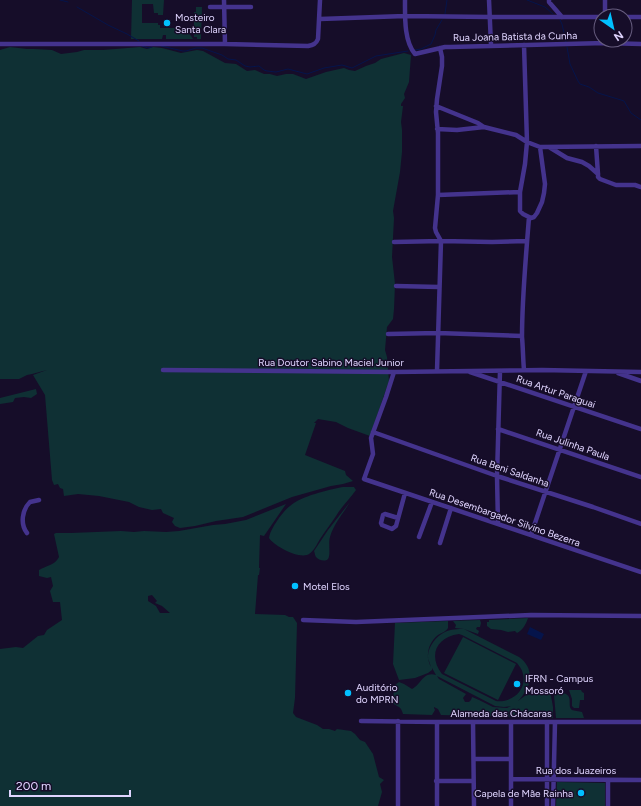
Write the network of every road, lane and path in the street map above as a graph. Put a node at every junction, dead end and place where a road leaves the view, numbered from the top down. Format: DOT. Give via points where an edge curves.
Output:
graph roads {
  1 [pos="224,0"];
  2 [pos="320,0"];
  3 [pos="405,0"];
  4 [pos="489,0"];
  5 [pos="549,0"];
  6 [pos="210,7"];
  7 [pos="224,7"];
  8 [pos="251,7"];
  9 [pos="405,16"];
  10 [pos="490,17"];
  11 [pos="562,17"];
  12 [pos="593,17"];
  13 [pos="320,19"];
  14 [pos="593,42"];
  15 [pos="0,44"];
  16 [pos="225,44"];
  17 [pos="491,45"];
  18 [pos="524,45"];
  19 [pos="440,48"];
  20 [pos="436,106"];
  21 [pos="484,127"];
  22 [pos="438,129"];
  23 [pos="526,142"];
  24 [pos="596,146"];
  25 [pos="641,146"];
  26 [pos="540,147"];
  27 [pos="549,147"];
  28 [pos="598,174"];
  29 [pos="641,187"];
  30 [pos="520,192"];
  31 [pos="438,195"];
  32 [pos="529,217"];
  33 [pos="441,241"];
  34 [pos="527,241"];
  35 [pos="394,242"];
  36 [pos="396,286"];
  37 [pos="439,287"];
  38 [pos="438,333"];
  39 [pos="388,334"];
  40 [pos="522,336"];
  41 [pos="163,370"];
  42 [pos="466,370"];
  43 [pos="500,370"];
  44 [pos="524,370"];
  45 [pos="437,371"];
  46 [pos="586,371"];
  47 [pos="394,372"];
  48 [pos="614,372"];
  49 [pos="641,372"];
  50 [pos="500,382"];
  51 [pos="641,382"];
  52 [pos="574,407"];
  53 [pos="498,429"];
  54 [pos="641,429"];
  55 [pos="373,432"];
  56 [pos="560,449"];
  57 [pos="497,476"];
  58 [pos="641,477"];
  59 [pos="546,492"];
  60 [pos="405,493"];
  61 [pos="39,500"];
  62 [pos="432,502"];
  63 [pos="451,508"];
  64 [pos="398,518"];
  65 [pos="498,524"];
  66 [pos="641,524"];
  67 [pos="27,533"];
  68 [pos="531,535"];
  69 [pos="419,536"];
  70 [pos="440,543"];
  71 [pos="641,572"];
  72 [pos="641,616"];
  73 [pos="303,620"];
  74 [pos="361,721"];
  75 [pos="398,721"];
  76 [pos="437,722"];
  77 [pos="473,722"];
  78 [pos="511,722"];
  79 [pos="547,722"];
  80 [pos="555,722"];
  81 [pos="641,722"];
  82 [pos="474,758"];
  83 [pos="511,759"];
  84 [pos="511,779"];
  85 [pos="547,779"];
  86 [pos="554,779"];
  87 [pos="608,780"];
  88 [pos="641,780"];
  89 [pos="474,781"];
  90 [pos="436,782"];
  91 [pos="398,806"];
  92 [pos="437,806"];
  93 [pos="474,806"];
  94 [pos="511,806"];
  95 [pos="547,806"];
  96 [pos="553,806"];
  97 [pos="608,806"];
  1 -- 7 [label="street"];
  2 -- 13 [label="street"];
  3 -- 9 [label="street"];
  4 -- 10 [label="street"];
  5 -- 11 [label="street"];
  6 -- 7 [label="street"];
  7 -- 8 [label="street"];
  7 -- 16 [label="street"];
  9 -- 10 [label="street"];
  9 -- 13 [label="street"];
  9 -- 19 [label="street, Rua Joana Batista da Cunha" via="408,43 415,54"];
  10 -- 11 [label="street"];
  10 -- 17 [label="street"];
  11 -- 12 [label="street"];
  13 -- 16 [label="street" via="318,39 308,46"];
  14 -- 18 [label="street, Rua Joana Batista da Cunha"];
  15 -- 16 [label="street"];
  17 -- 18 [label="street, Rua Joana Batista da Cunha"];
  17 -- 19 [label="street, Rua Joana Batista da Cunha"];
  18 -- 23 [label="street"];
  19 -- 20 [label="street" via="442,66"];
  20 -- 21 [label="street"];
  20 -- 22 [label="street"];
  21 -- 22 [label="street"];
  21 -- 23 [label="street" via="516,136"];
  22 -- 31 [label="street"];
  23 -- 26 [label="street"];
  23 -- 30 [label="street"];
  24 -- 25 [label="street"];
  24 -- 27 [label="street"];
  24 -- 28 [label="street"];
  26 -- 27 [label="street"];
  26 -- 32 [label="street" via="544,193 536,216"];
  27 -- 28 [label="street" via="567,158 582,162"];
  28 -- 29 [label="street" via="600,179 616,185"];
  30 -- 31 [label="street"];
  30 -- 32 [label="street" via="520,211"];
  31 -- 33 [label="street" via="435,228"];
  32 -- 34 [label="street"];
  33 -- 34 [label="street"];
  33 -- 35 [label="street"];
  33 -- 37 [label="street"];
  34 -- 40 [label="street"];
  36 -- 37 [label="street"];
  37 -- 38 [label="street"];
  38 -- 39 [label="street"];
  38 -- 40 [label="street"];
  38 -- 45 [label="street"];
  40 -- 44 [label="street"];
  41 -- 47 [label="street, Rua Doutor Sabino Maciel Junior"];
  42 -- 43 [label="street, Rua Doutor Sabino Maciel Junior"];
  42 -- 45 [label="street, Rua Doutor Sabino Maciel Junior"];
  42 -- 50 [label="street, Rua Artur Paraguai"];
  43 -- 44 [label="street, Rua Doutor Sabino Maciel Junior"];
  43 -- 50 [label="street"];
  44 -- 46 [label="street, Rua Doutor Sabino Maciel Junior"];
  45 -- 47 [label="street, Rua Doutor Sabino Maciel Junior"];
  46 -- 48 [label="street, Rua Doutor Sabino Maciel Junior"];
  46 -- 52 [label="street"];
  47 -- 55 [label="street"];
  48 -- 49 [label="street, Rua Doutor Sabino Maciel Junior"];
  48 -- 51 [label="street"];
  50 -- 52 [label="street, Rua Artur Paraguai"];
  50 -- 53 [label="street"];
  52 -- 54 [label="street, Rua Artur Paraguai"];
  52 -- 56 [label="street"];
  53 -- 56 [label="street, Rua Julinha Paula"];
  53 -- 57 [label="street"];
  55 -- 57 [label="street, Rua Beni Saldanha"];
  55 -- 60 [label="street, Rua Desembargador Silvino Bezerra" via="373,454 364,479"];
  56 -- 58 [label="street, Rua Julinha Paula"];
  56 -- 59 [label="street"];
  57 -- 59 [label="street, Rua Beni Saldanha"];
  57 -- 65 [label="street"];
  59 -- 66 [label="street, Rua Beni Saldanha"];
  59 -- 68 [label="street"];
  60 -- 62 [label="street, Rua Desembargador Silvino Bezerra"];
  60 -- 64 [label="street"];
  61 -- 67 [label="street" via="30,502 25,509 23,524"];
  62 -- 63 [label="street, Rua Desembargador Silvino Bezerra"];
  62 -- 69 [label="street"];
  63 -- 65 [label="street, Rua Desembargador Silvino Bezerra"];
  63 -- 70 [label="street"];
  65 -- 68 [label="street, Rua Desembargador Silvino Bezerra"];
  68 -- 71 [label="street, Rua Desembargador Silvino Bezerra"];
  72 -- 73 [label="street" via="531,615 356,622"];
  74 -- 75 [label="street, Alameda das Chácaras"];
  75 -- 76 [label="street, Alameda das Chácaras"];
  75 -- 91 [label="street"];
  76 -- 77 [label="street, Alameda das Chácaras"];
  76 -- 90 [label="street"];
  77 -- 78 [label="street, Alameda das Chácaras"];
  77 -- 82 [label="street"];
  78 -- 79 [label="street, Alameda das Chácaras"];
  78 -- 83 [label="street"];
  79 -- 80 [label="street, Alameda das Chácaras"];
  79 -- 85 [label="street"];
  80 -- 81 [label="street, Alameda das Chácaras"];
  80 -- 86 [label="street"];
  82 -- 83 [label="street"];
  82 -- 89 [label="street"];
  83 -- 84 [label="street"];
  84 -- 85 [label="street, Rua dos Juazeiros"];
  84 -- 94 [label="street"];
  85 -- 86 [label="street, Rua dos Juazeiros"];
  85 -- 95 [label="street"];
  86 -- 87 [label="street, Rua dos Juazeiros"];
  86 -- 96 [label="street"];
  87 -- 88 [label="street, Rua dos Juazeiros"];
  87 -- 97 [label="street"];
  89 -- 90 [label="street"];
  89 -- 93 [label="street"];
  90 -- 92 [label="street"];
}
